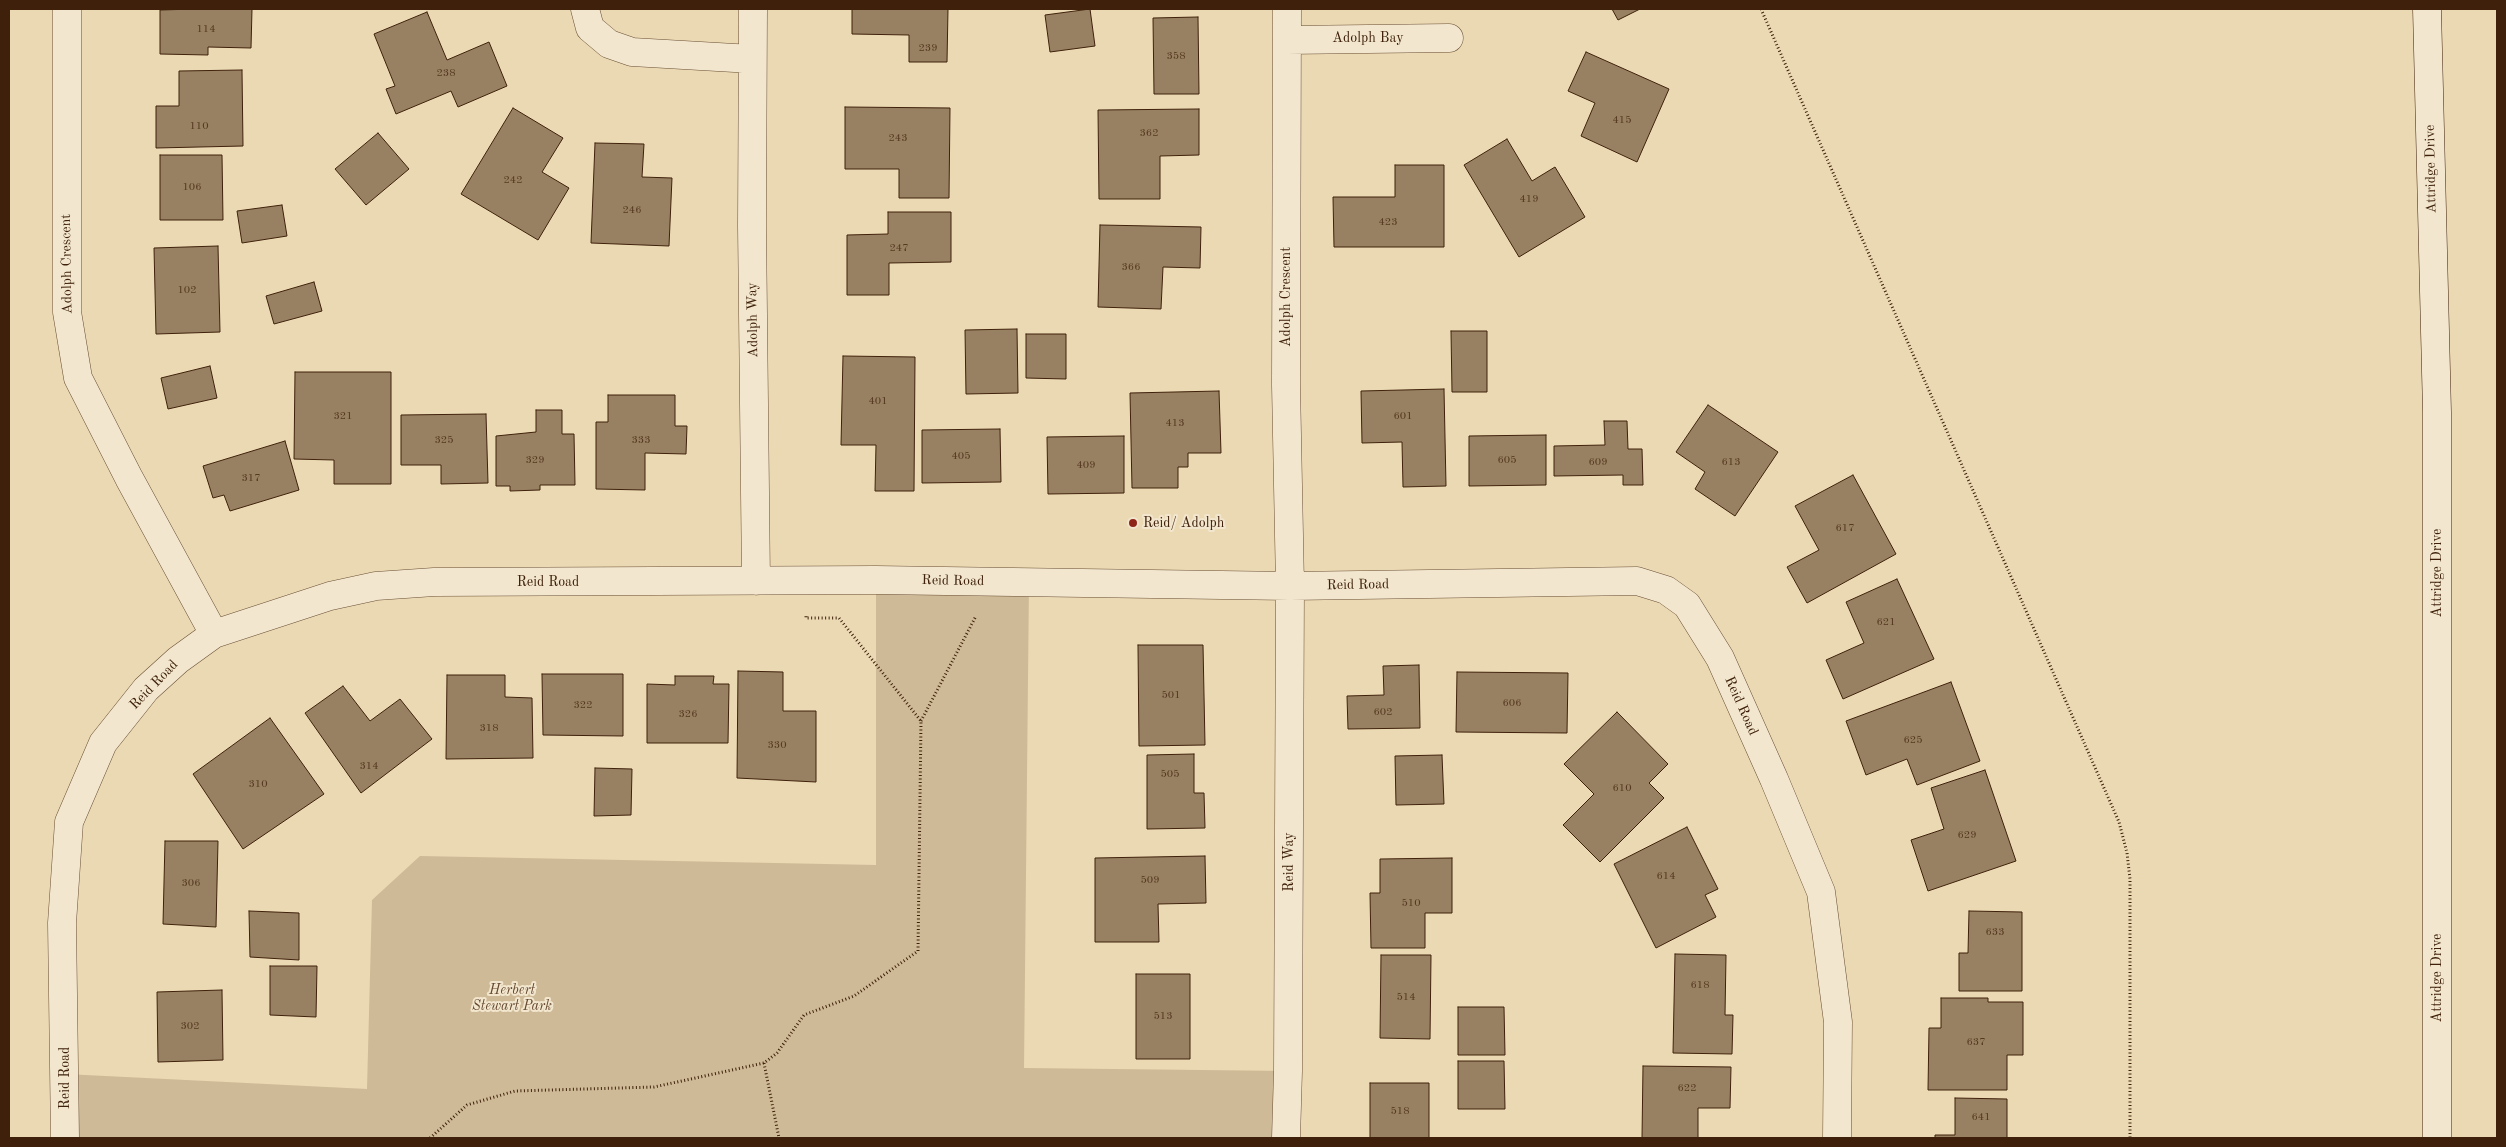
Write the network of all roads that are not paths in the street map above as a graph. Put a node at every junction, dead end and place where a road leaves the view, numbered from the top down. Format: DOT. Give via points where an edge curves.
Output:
graph roads {
  1 [pos="67,9"];
  2 [pos="585,9"];
  3 [pos="753,9"];
  4 [pos="1287,9"];
  5 [pos="2427,9"];
  6 [pos="1449,38"];
  7 [pos="1287,40"];
  8 [pos="752,59"];
  9 [pos="756,581"];
  10 [pos="1290,586"];
  11 [pos="214,634"];
  12 [pos="65,1138"];
  13 [pos="1286,1138"];
  14 [pos="1837,1138"];
  15 [pos="2436,1138"];
  1 -- 11 [label="street, Adolph Crescent" via="66,312 78,378"];
  2 -- 8 [label="street" via="590,28 608,44 632,52"];
  3 -- 8 [label="street, Adolph Way"];
  4 -- 7 [label="street, Adolph Crescent"];
  5 -- 15 [label="street, Attridge Drive" via="2436,412"];
  6 -- 7 [label="street, Adolph Bay"];
  7 -- 10 [label="street, Adolph Crescent" via="1286,385"];
  8 -- 9 [label="street, Adolph Way"];
  9 -- 10 [label="street, Reid Road"];
  9 -- 11 [label="street, Reid Road" via="434,582 376,586 330,596"];
  10 -- 13 [label="street, Reid Way"];
  10 -- 14 [label="street, Reid Road" via="1637,581 1666,590 1687,605 1720,658 1821,892 1838,1022"];
  11 -- 12 [label="street, Reid Road" via="178,660 146,690 103,743 69,822 62,923"];
}
